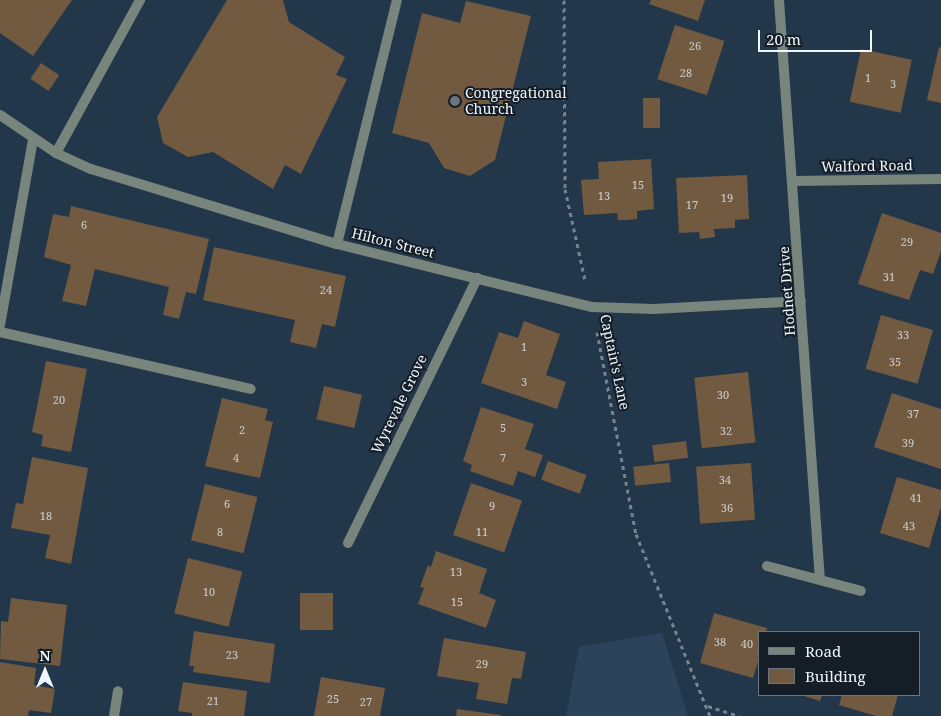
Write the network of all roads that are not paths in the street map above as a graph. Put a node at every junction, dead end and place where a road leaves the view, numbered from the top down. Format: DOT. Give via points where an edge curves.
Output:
graph roads {
  1 [pos="140,0"];
  2 [pos="397,0"];
  3 [pos="780,0"];
  4 [pos="0,115"];
  5 [pos="33,140"];
  6 [pos="56,154"];
  7 [pos="941,179"];
  8 [pos="794,181"];
  9 [pos="337,244"];
  10 [pos="477,278"];
  11 [pos="801,301"];
  12 [pos="2,308"];
  13 [pos="0,325"];
  14 [pos="0,332"];
  15 [pos="251,389"];
  16 [pos="348,543"];
  17 [pos="768,566"];
  18 [pos="820,580"];
  19 [pos="861,592"];
  20 [pos="118,691"];
  21 [pos="114,716"];
  1 -- 6 [label="street"];
  2 -- 9 [label="street"];
  3 -- 8 [label="street, Hodnet Drive"];
  4 -- 5 [label="street, Hilton Street"];
  5 -- 6 [label="street, Hilton Street"];
  5 -- 12 [label="street"];
  6 -- 9 [label="street, Hilton Street" via="91,169"];
  7 -- 8 [label="street, Walford Road"];
  8 -- 11 [label="street, Hodnet Drive"];
  9 -- 10 [label="street, Hilton Street"];
  10 -- 11 [label="street, Hilton Street" via="592,307 654,309"];
  10 -- 16 [label="street, Wyrevale Grove"];
  11 -- 18 [label="street, Hodnet Drive"];
  12 -- 13 [label="street"];
  14 -- 15 [label="street"];
  17 -- 18 [label="street"];
  18 -- 19 [label="street"];
  20 -- 21 [label="street"];
}
